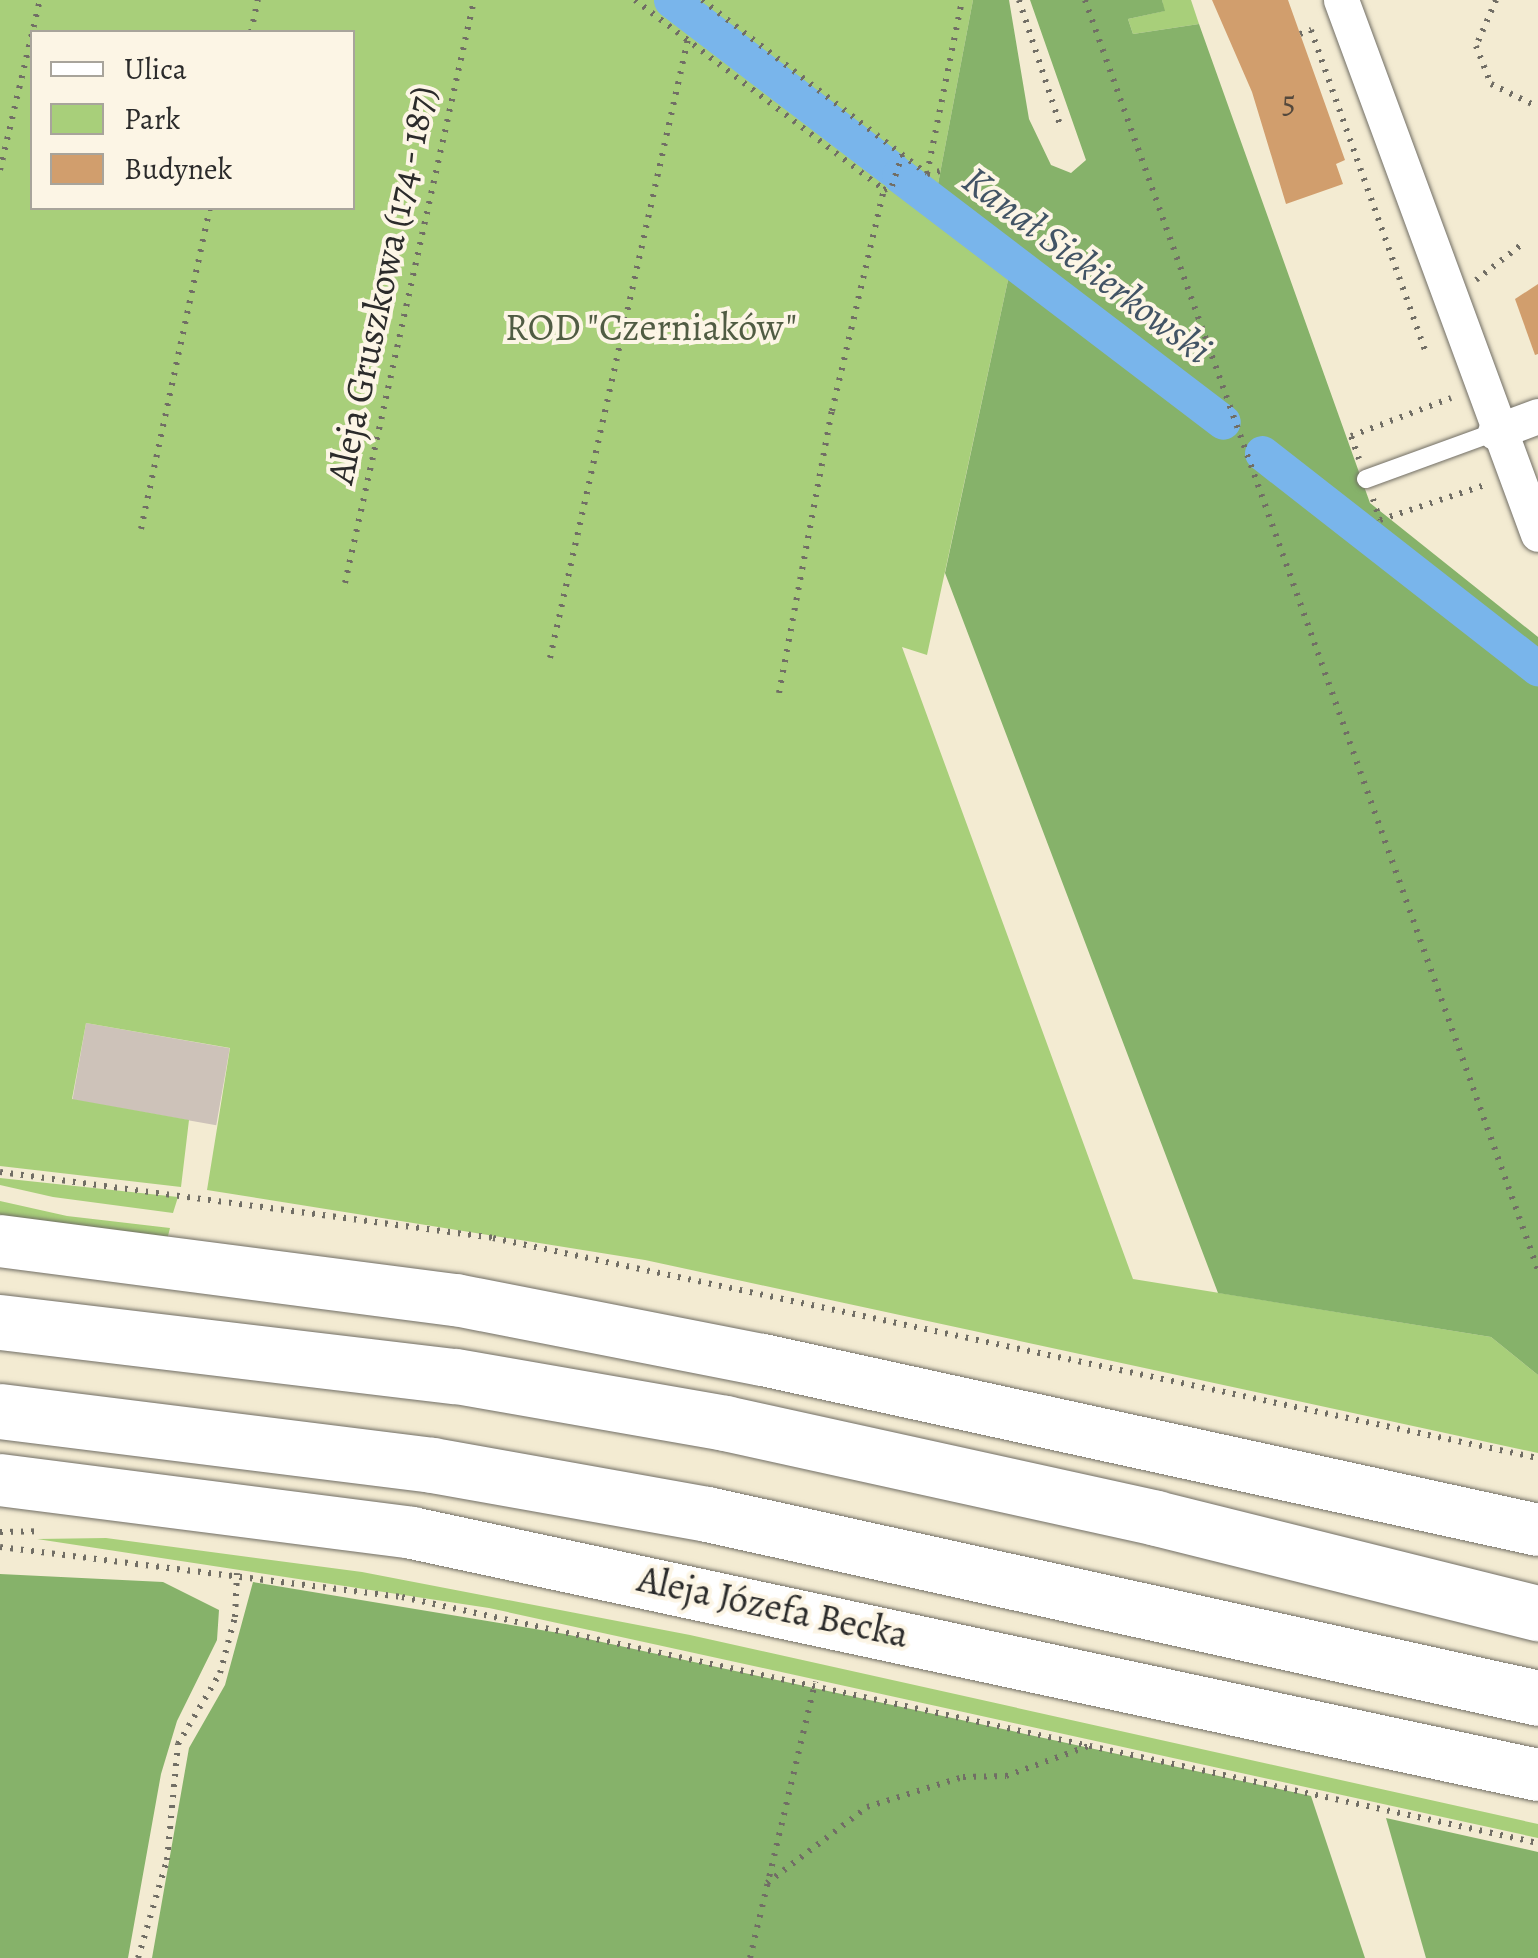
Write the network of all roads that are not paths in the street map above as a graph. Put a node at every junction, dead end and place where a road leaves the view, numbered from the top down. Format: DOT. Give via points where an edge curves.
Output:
graph roads {
  1 [pos="1341,0"];
  2 [pos="1538,416"];
  3 [pos="1496,432"];
  4 [pos="1366,479"];
  5 [pos="1538,534"];
  6 [pos="0,1241"];
  7 [pos="0,1322"];
  8 [pos="0,1412"];
  9 [pos="0,1480"];
  10 [pos="1538,1530"];
  11 [pos="1320,1557"];
  12 [pos="1538,1579"];
  13 [pos="1538,1613"];
  14 [pos="1367,1662"];
  15 [pos="1538,1698"];
  16 [pos="1538,1723"];
  17 [pos="1538,1775"];
  1 -- 3 [label="street"];
  2 -- 3 [label="street"];
  3 -- 4 [label="lane"];
  3 -- 5 [label="street"];
  6 -- 10 [label="main road" via="456,1300 763,1360"];
  7 -- 11 [label="main road" via="456,1376 706,1419"];
  8 -- 14 [label="main road, Aleja Józefa Becka" via="432,1465 708,1514"];
  9 -- 17 [label="main road, Aleja Józefa Becka" via="430,1537"];
  11 -- 12 [label="main road"];
  11 -- 13 [label="main road"];
  14 -- 15 [label="main road, Aleja Józefa Becka"];
  14 -- 16 [label="main road"];
}
